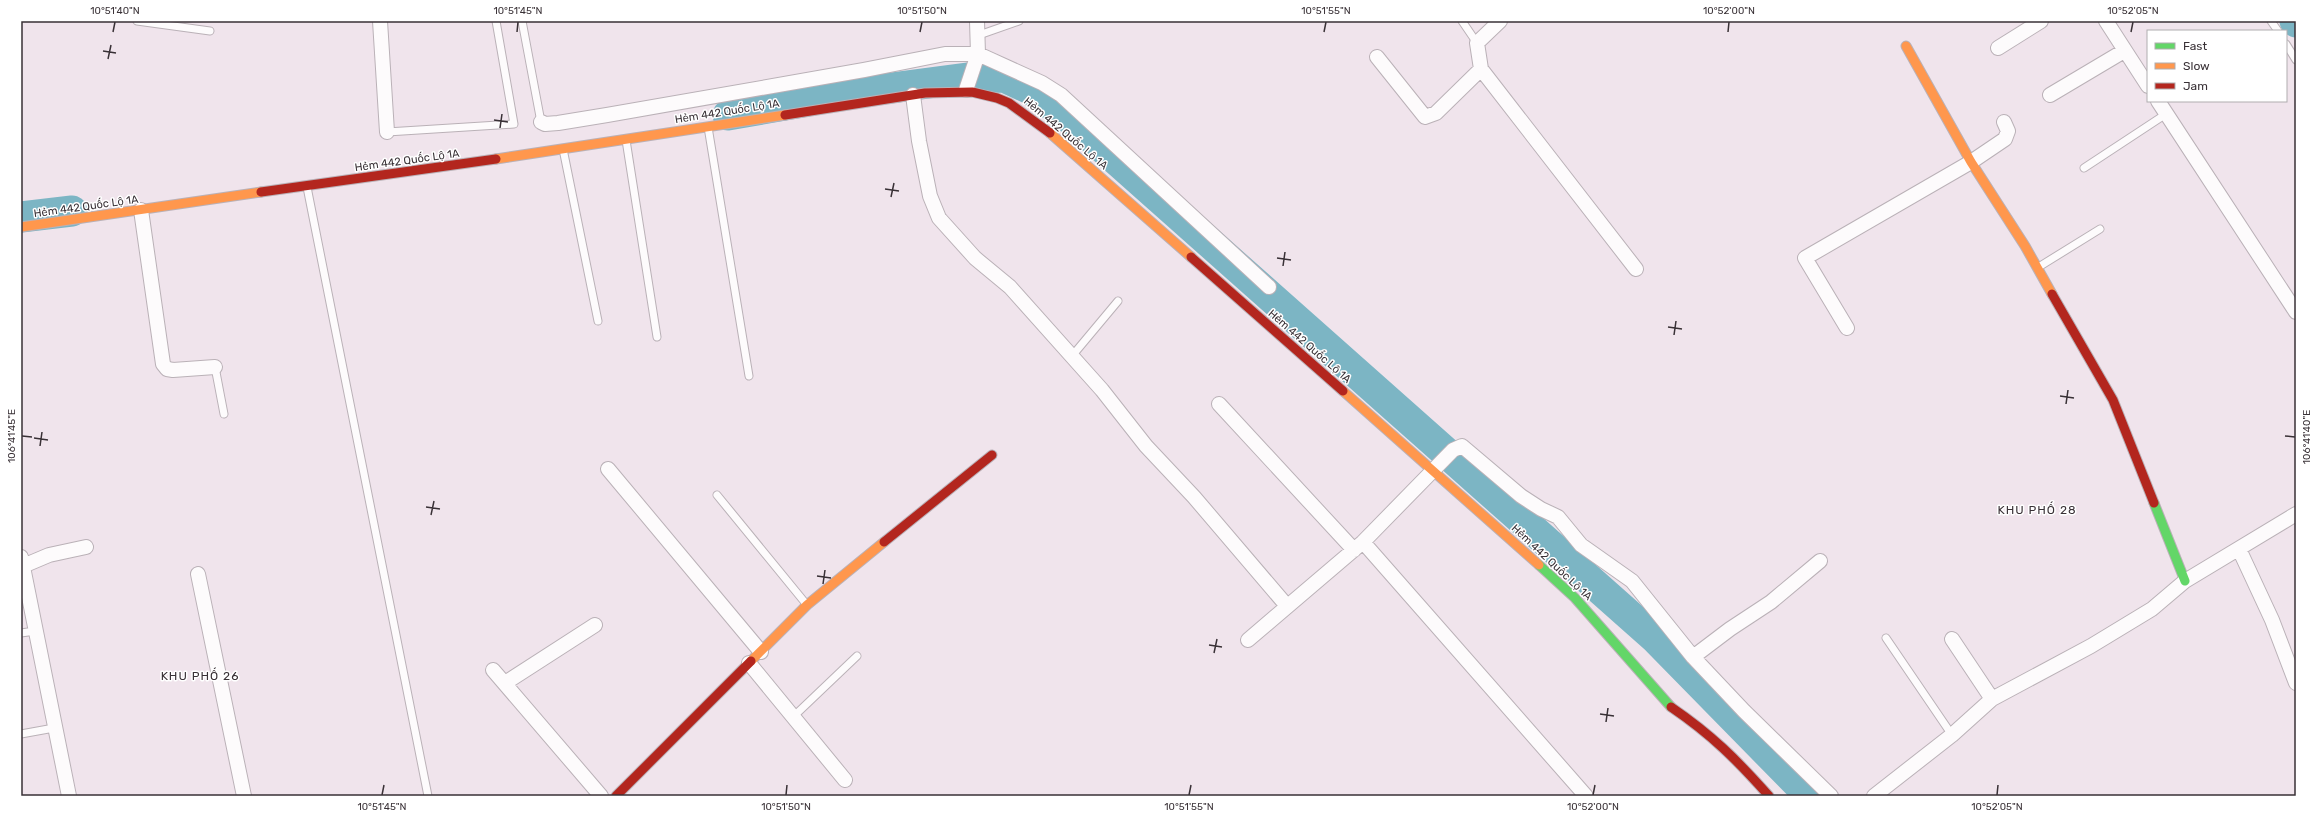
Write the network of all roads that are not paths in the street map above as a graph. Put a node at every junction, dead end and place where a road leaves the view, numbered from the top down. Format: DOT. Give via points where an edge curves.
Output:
graph roads {
  1 [pos="137,21"];
  2 [pos="380,21"];
  3 [pos="496,21"];
  4 [pos="522,21"];
  5 [pos="977,21"];
  6 [pos="1019,21"];
  7 [pos="1462,21"];
  8 [pos="1500,21"];
  9 [pos="2040,21"];
  10 [pos="2106,21"];
  11 [pos="2271,21"];
  12 [pos="2277,30"];
  13 [pos="210,31"];
  14 [pos="979,36"];
  15 [pos="1477,43"];
  16 [pos="1906,46"];
  17 [pos="2287,46"];
  18 [pos="1998,48"];
  19 [pos="2124,51"];
  20 [pos="978,54"];
  21 [pos="1377,57"];
  22 [pos="2296,60"];
  23 [pos="1481,69"];
  24 [pos="969,82"];
  25 [pos="2147,85"];
  26 [pos="913,95"];
  27 [pos="2050,95"];
  28 [pos="2159,102"];
  29 [pos="2166,114"];
  30 [pos="542,122"];
  31 [pos="2004,122"];
  32 [pos="708,126"];
  33 [pos="387,132"];
  34 [pos="626,139"];
  35 [pos="563,149"];
  36 [pos="1971,162"];
  37 [pos="2084,168"];
  38 [pos="307,187"];
  39 [pos="141,210"];
  40 [pos="21,227"];
  41 [pos="2100,229"];
  42 [pos="2037,268"];
  43 [pos="1636,269"];
  44 [pos="1269,287"];
  45 [pos="1118,301"];
  46 [pos="2296,312"];
  47 [pos="598,321"];
  48 [pos="1847,328"];
  49 [pos="657,337"];
  50 [pos="1072,356"];
  51 [pos="214,367"];
  52 [pos="749,376"];
  53 [pos="1219,404"];
  54 [pos="224,414"];
  55 [pos="992,455"];
  56 [pos="1435,468"];
  57 [pos="608,469"];
  58 [pos="717,495"];
  59 [pos="2296,514"];
  60 [pos="1358,546"];
  61 [pos="86,547"];
  62 [pos="2239,549"];
  63 [pos="22,561"];
  64 [pos="1820,561"];
  65 [pos="198,574"];
  66 [pos="2185,581"];
  67 [pos="807,605"];
  68 [pos="1287,606"];
  69 [pos="595,625"];
  70 [pos="35,631"];
  71 [pos="21,633"];
  72 [pos="1886,638"];
  73 [pos="1952,639"];
  74 [pos="1248,640"];
  75 [pos="761,652"];
  76 [pos="857,656"];
  77 [pos="1693,657"];
  78 [pos="749,664"];
  79 [pos="493,670"];
  80 [pos="505,683"];
  81 [pos="2296,683"];
  82 [pos="1992,699"];
  83 [pos="793,717"];
  84 [pos="54,728"];
  85 [pos="21,734"];
  86 [pos="1952,735"];
  87 [pos="845,780"];
  88 [pos="69,796"];
  89 [pos="244,796"];
  90 [pos="428,796"];
  91 [pos="602,796"];
  92 [pos="616,796"];
  93 [pos="1586,796"];
  94 [pos="1769,796"];
  95 [pos="1832,796"];
  96 [pos="1874,796"];
  1 -- 13 [label="lane"];
  2 -- 33 [label="street"];
  3 -- 33 [label="lane" via="514,124"];
  4 -- 30 [label="lane"];
  5 -- 14 [label="street"];
  6 -- 14 [label="lane"];
  7 -- 15 [label="lane"];
  8 -- 15 [label="street"];
  9 -- 18 [label="street"];
  10 -- 19 [label="street"];
  11 -- 12 [label="lane"];
  14 -- 20 [label="street"];
  15 -- 23 [label="street"];
  16 -- 36 [label="street"];
  17 -- 22 [label="lane"];
  19 -- 25 [label="street"];
  19 -- 27 [label="street"];
  20 -- 24 [label="street"];
  20 -- 30 [label="street" via="945,54 600,116 548,124"];
  20 -- 44 [label="street" via="1028,76 1061,95"];
  21 -- 23 [label="street" via="1425,117 1436,114"];
  23 -- 43 [label="street"];
  24 -- 26 [label="street, Hẻm 442 Quốc Lộ 1A"];
  24 -- 56 [label="street, Hẻm 442 Quốc Lộ 1A" via="1017,106 1038,122"];
  26 -- 32 [label="street, Hẻm 442 Quốc Lộ 1A"];
  26 -- 50 [label="street" via="930,196 939,218 975,258 1010,287"];
  28 -- 29 [label="street"];
  29 -- 37 [label="lane"];
  29 -- 46 [label="street"];
  31 -- 36 [label="street" via="2008,131 2005,139"];
  32 -- 34 [label="street, Hẻm 442 Quốc Lộ 1A"];
  32 -- 52 [label="lane"];
  34 -- 35 [label="street, Hẻm 442 Quốc Lộ 1A"];
  34 -- 49 [label="lane"];
  35 -- 38 [label="street, Hẻm 442 Quốc Lộ 1A"];
  35 -- 47 [label="lane"];
  36 -- 42 [label="street"];
  36 -- 48 [label="street" via="1805,258"];
  38 -- 39 [label="street, Hẻm 442 Quốc Lộ 1A"];
  38 -- 90 [label="lane"];
  39 -- 40 [label="street, Hẻm 442 Quốc Lộ 1A"];
  39 -- 51 [label="street" via="163,364 173,370"];
  41 -- 42 [label="lane"];
  42 -- 66 [label="street" via="2112,400"];
  45 -- 50 [label="lane"];
  50 -- 68 [label="street" via="1146,446 1194,497"];
  51 -- 54 [label="lane"];
  53 -- 60 [label="street"];
  55 -- 67 [label="street"];
  56 -- 60 [label="street"];
  56 -- 77 [label="street" via="1453,450 1458,447 1466,448 1521,496 1558,517 1581,545 1632,581"];
  56 -- 94 [label="street, Hẻm 442 Quốc Lộ 1A" via="1575,598 1667,704 1706,731 1736,758"];
  57 -- 75 [label="street"];
  58 -- 67 [label="lane"];
  59 -- 62 [label="street"];
  60 -- 68 [label="street"];
  60 -- 93 [label="street"];
  61 -- 63 [label="street"];
  62 -- 66 [label="street"];
  62 -- 81 [label="street" via="2272,620"];
  63 -- 70 [label="street"];
  64 -- 77 [label="street" via="1772,602"];
  65 -- 89 [label="street"];
  66 -- 82 [label="street" via="2152,610"];
  67 -- 75 [label="street"];
  68 -- 74 [label="street"];
  69 -- 80 [label="street"];
  70 -- 71 [label="lane"];
  70 -- 84 [label="street"];
  72 -- 86 [label="lane"];
  73 -- 82 [label="street"];
  75 -- 78 [label="street"];
  76 -- 83 [label="lane"];
  77 -- 95 [label="street" via="1744,711"];
  78 -- 83 [label="street"];
  78 -- 92 [label="street"];
  79 -- 80 [label="street"];
  80 -- 91 [label="street"];
  82 -- 86 [label="street"];
  83 -- 87 [label="street"];
  84 -- 85 [label="lane"];
  84 -- 88 [label="street"];
  86 -- 96 [label="street"];
}
